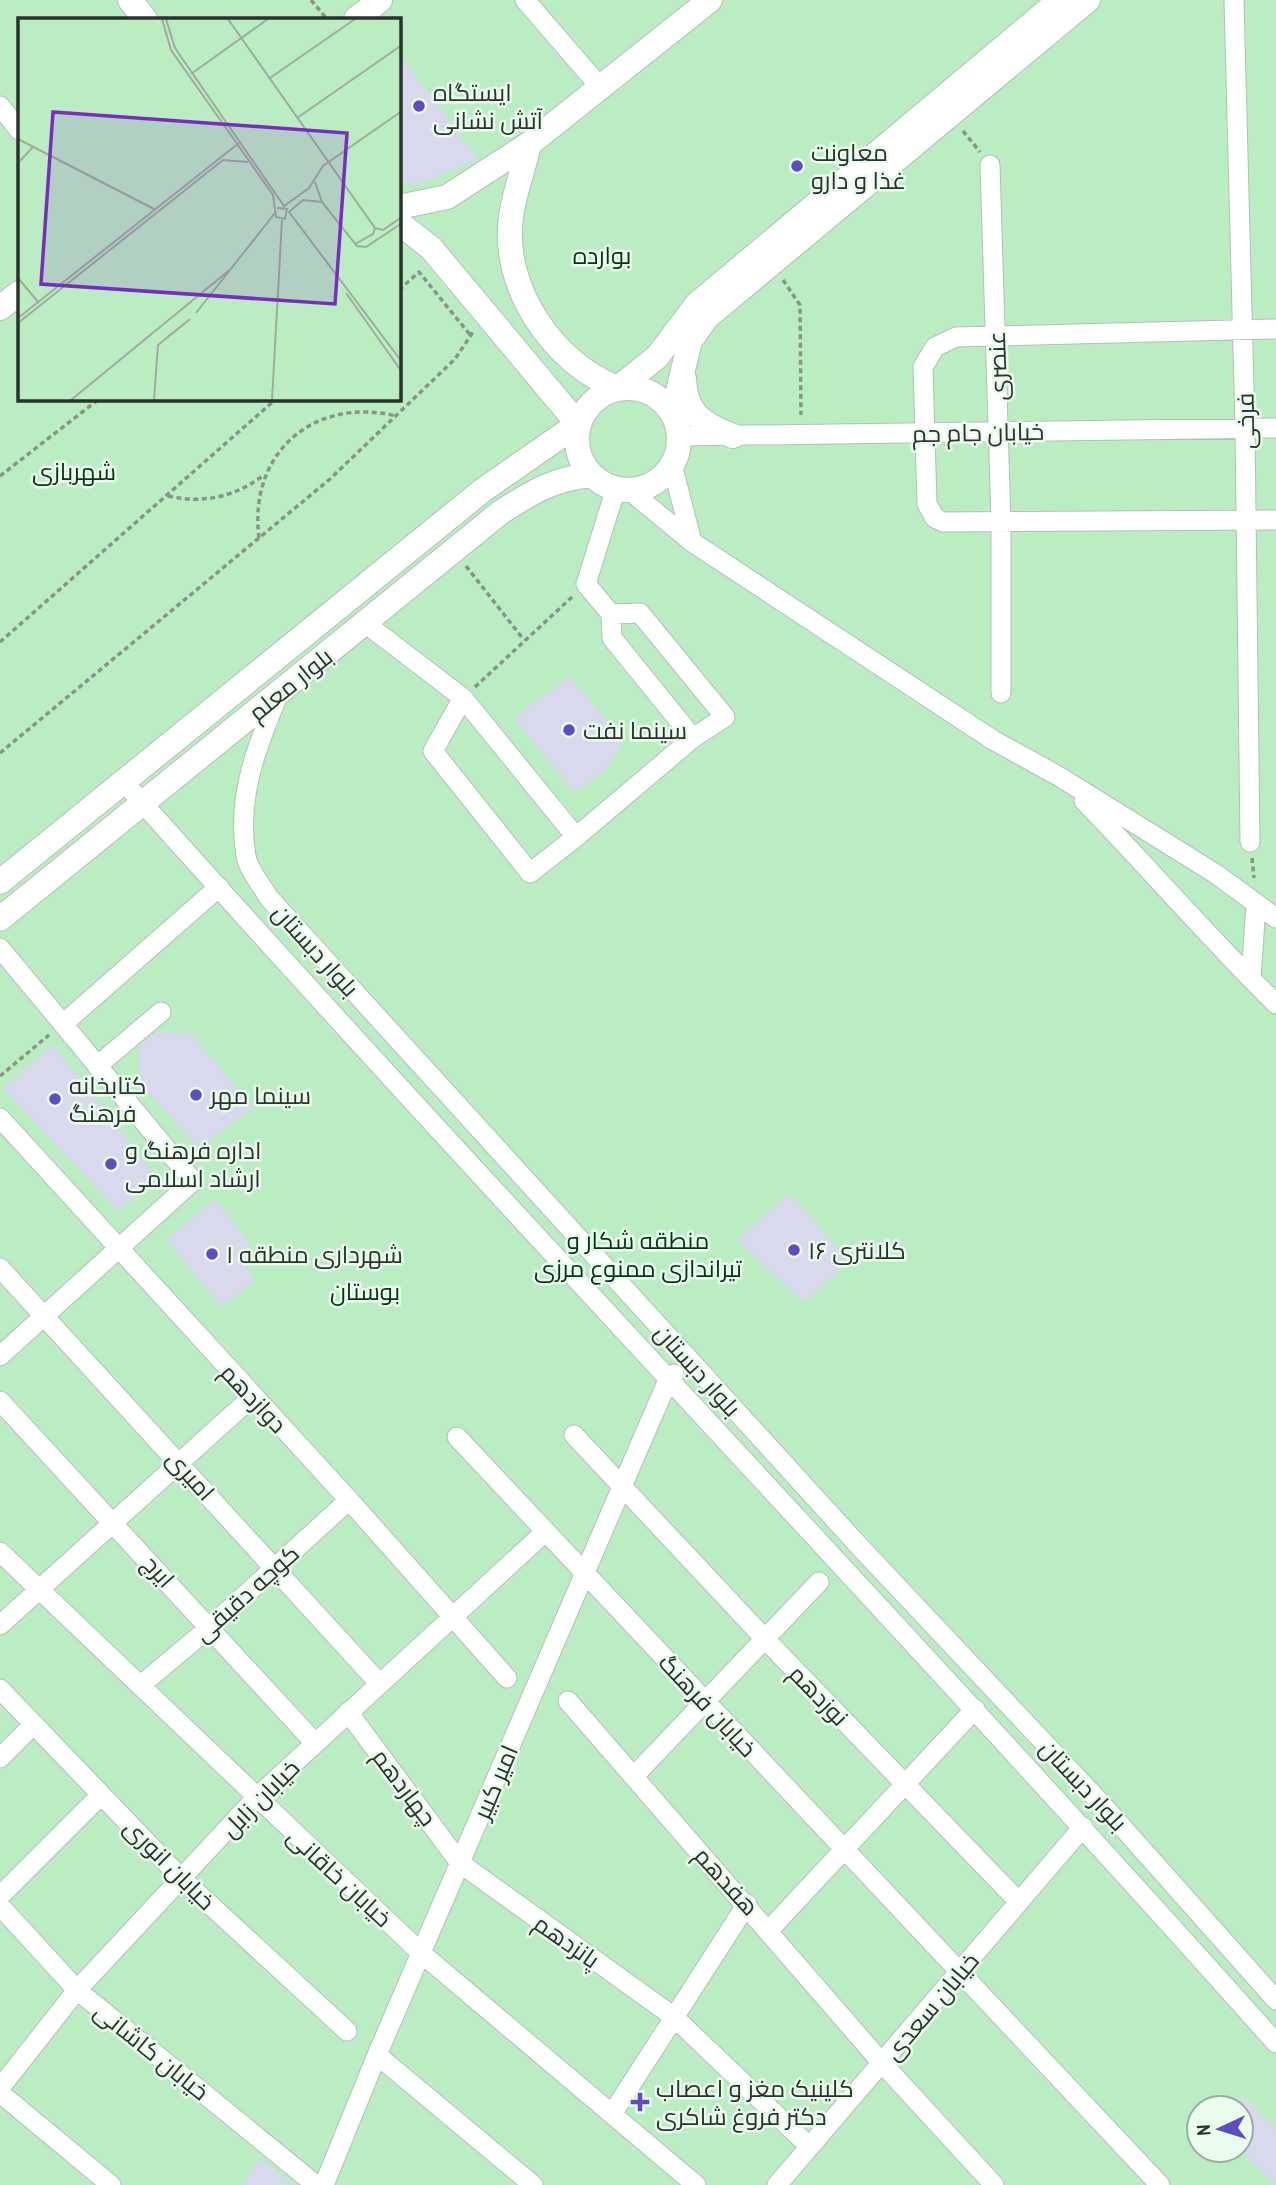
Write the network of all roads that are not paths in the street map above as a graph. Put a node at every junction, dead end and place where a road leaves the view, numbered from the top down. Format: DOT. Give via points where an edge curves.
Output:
graph roads {
  1 [pos="130,0"];
  2 [pos="380,0"];
  3 [pos="525,0"];
  4 [pos="710,0"];
  5 [pos="1060,0"];
  6 [pos="1088,0"];
  7 [pos="1234,0"];
  8 [pos="144,18"];
  9 [pos="357,18"];
  10 [pos="601,88"];
  11 [pos="0,106"];
  12 [pos="18,129"];
  13 [pos="529,144"];
  14 [pos="990,165"];
  15 [pos="401,207"];
  16 [pos="401,225"];
  17 [pos="1276,329"];
  18 [pos="1242,330"];
  19 [pos="996,336"];
  20 [pos="685,361"];
  21 [pos="618,388"];
  22 [pos="673,412"];
  23 [pos="578,424"];
  24 [pos="1245,428"];
  25 [pos="1276,428"];
  26 [pos="999,431"];
  27 [pos="925,433"];
  28 [pos="680,436"];
  29 [pos="733,436"];
  30 [pos="672,464"];
  31 [pos="592,475"];
  32 [pos="623,489"];
  33 [pos="1246,520"];
  34 [pos="1276,520"];
  35 [pos="1002,522"];
  36 [pos="692,542"];
  37 [pos="611,614"];
  38 [pos="365,623"];
  39 [pos="279,693"];
  40 [pos="1001,693"];
  41 [pos="463,698"];
  42 [pos="693,738"];
  43 [pos="1060,777"];
  44 [pos="123,781"];
  45 [pos="143,803"];
  46 [pos="576,837"];
  47 [pos="1250,842"];
  48 [pos="0,882"];
  49 [pos="219,887"];
  50 [pos="1256,904"];
  51 [pos="1276,918"];
  52 [pos="0,919"];
  53 [pos="0,948"];
  54 [pos="1251,979"];
  55 [pos="1276,1004"];
  56 [pos="161,1012"];
  57 [pos="62,1024"];
  58 [pos="97,1066"];
  59 [pos="0,1118"];
  60 [pos="118,1249"];
  61 [pos="0,1268"];
  62 [pos="44,1316"];
  63 [pos="0,1356"];
  64 [pos="689,1361"];
  65 [pos="668,1380"];
  66 [pos="252,1398"];
  67 [pos="0,1401"];
  68 [pos="574,1435"];
  69 [pos="457,1437"];
  70 [pos="180,1463"];
  71 [pos="622,1485"];
  72 [pos="349,1500"];
  73 [pos="115,1522"];
  74 [pos="545,1531"];
  75 [pos="0,1552"];
  76 [pos="275,1567"];
  77 [pos="584,1573"];
  78 [pos="819,1582"];
  79 [pos="40,1589"];
  80 [pos="451,1615"];
  81 [pos="0,1625"];
  82 [pos="210,1627"];
  83 [pos="766,1640"];
  84 [pos="507,1678"];
  85 [pos="379,1683"];
  86 [pos="141,1685"];
  87 [pos="0,1689"];
  88 [pos="568,1700"];
  89 [pos="705,1704"];
  90 [pos="975,1709"];
  91 [pos="348,1712"];
  92 [pos="34,1724"];
  93 [pos="315,1743"];
  94 [pos="0,1758"];
  95 [pos="634,1776"];
  96 [pos="905,1785"];
  97 [pos="101,1795"];
  98 [pos="256,1798"];
  99 [pos="1083,1827"];
  100 [pos="845,1849"];
  101 [pos="460,1863"];
  102 [pos="181,1878"];
  103 [pos="0,1896"];
  104 [pos="1020,1902"];
  105 [pos="747,1904"];
  106 [pos="0,1906"];
  107 [pos="770,1929"];
  108 [pos="421,1953"];
  109 [pos="958,1973"];
  110 [pos="77,1990"];
  111 [pos="1276,2000"];
  112 [pos="674,2017"];
  113 [pos="347,2031"];
  114 [pos="1276,2043"];
  115 [pos="377,2055"];
  116 [pos="882,2063"];
  117 [pos="0,2091"];
  118 [pos="612,2114"];
  119 [pos="809,2146"];
  120 [pos="111,2185"];
  121 [pos="316,2185"];
  122 [pos="324,2185"];
  123 [pos="533,2185"];
  124 [pos="696,2185"];
  125 [pos="777,2185"];
  126 [pos="994,2185"];
  127 [pos="1160,2185"];
  1 -- 8 [label="main road"];
  2 -- 9 [label="main road"];
  3 -- 10 [label="street"];
  4 -- 10 [label="main road"];
  5 -- 21 [label="main road" via="697,304 657,357"];
  6 -- 20 [label="main road" via="708,317 690,341"];
  7 -- 18 [label="street, فرخی"];
  10 -- 13 [label="main road"];
  11 -- 12 [label="street"];
  13 -- 15 [label="main road" via="447,197"];
  13 -- 21 [label="main road" via="511,217 511,253 519,287 561,350 586,373"];
  14 -- 19 [label="street, عنصری"];
  16 -- 23 [label="main road" via="431,248"];
  17 -- 18 [label="street"];
  18 -- 19 [label="street"];
  18 -- 24 [label="street, فرخی"];
  19 -- 26 [label="street, عنصری"];
  19 -- 27 [label="street" via="956,337 927,356 923,367"];
  20 -- 22 [label="main road"];
  20 -- 29 [label="main road" via="685,397 693,414"];
  21 -- 22 [label="main road" via="653,394"];
  21 -- 23 [label="main road" via="586,410"];
  22 -- 28 [label="main road"];
  23 -- 31 [label="main road" via="582,460"];
  23 -- 44 [label="main road, بلوار معلم" via="483,490"];
  24 -- 25 [label="street, خیابان جام جم"];
  24 -- 26 [label="street, خیابان جام جم"];
  24 -- 33 [label="street, فرخی"];
  26 -- 27 [label="street, خیابان جام جم"];
  26 -- 35 [label="street, عنصری"];
  27 -- 29 [label="street, خیابان جام جم"];
  27 -- 35 [label="street" via="927,504 935,518 951,524"];
  28 -- 29 [label="street, خیابان جام جم"];
  28 -- 30 [label="main road"];
  30 -- 32 [label="main road" via="646,486"];
  30 -- 36 [label="street"];
  31 -- 32 [label="main road"];
  31 -- 38 [label="main road, بلوار معلم" via="566,477 541,486 501,512"];
  32 -- 36 [label="street"];
  32 -- 37 [label="street" via="586,584"];
  33 -- 34 [label="street"];
  33 -- 35 [label="street"];
  33 -- 47 [label="street, فرخی"];
  35 -- 40 [label="street, عنصری"];
  36 -- 43 [label="street" via="993,740"];
  37 -- 42 [label="street" via="612,638"];
  37 -- 42 [label="street" via="640,613 725,717"];
  38 -- 39 [label="main road, بلوار معلم"];
  38 -- 41 [label="street"];
  39 -- 45 [label="main road, بلوار معلم"];
  39 -- 64 [label="street, بلوار دبستان" via="252,757 245,807 246,858 269,898"];
  41 -- 46 [label="street"];
  41 -- 46 [label="street" via="433,751 530,873"];
  42 -- 46 [label="street"];
  43 -- 50 [label="street"];
  43 -- 54 [label="street"];
  44 -- 45 [label="street, بلوار دبستان"];
  44 -- 48 [label="main road, بلوار معلم"];
  45 -- 49 [label="street, بلوار دبستان"];
  45 -- 52 [label="main road, بلوار معلم"];
  49 -- 57 [label="street"];
  49 -- 65 [label="street, بلوار دبستان"];
  50 -- 51 [label="street"];
  50 -- 54 [label="street"];
  53 -- 57 [label="street"];
  54 -- 55 [label="street"];
  56 -- 58 [label="street"];
  57 -- 58 [label="street"];
  58 -- 60 [label="street" via="193,1181"];
  59 -- 60 [label="street, دوازدهم"];
  60 -- 62 [label="street"];
  60 -- 66 [label="street, دوازدهم"];
  61 -- 62 [label="street, امیری"];
  62 -- 63 [label="street"];
  62 -- 70 [label="street, امیری"];
  64 -- 65 [label="street"];
  64 -- 111 [label="street, بلوار دبستان" via="1091,1792"];
  65 -- 71 [label="street, امیر کبیر"];
  65 -- 90 [label="street, بلوار دبستان"];
  66 -- 70 [label="street"];
  66 -- 72 [label="street, دوازدهم"];
  67 -- 73 [label="street, ایرج"];
  68 -- 71 [label="street, نوزدهم"];
  69 -- 74 [label="street, خیابان فرهنگ"];
  70 -- 73 [label="street"];
  70 -- 76 [label="street, امیری"];
  71 -- 77 [label="street, امیر کبیر"];
  71 -- 83 [label="street, نوزدهم"];
  72 -- 76 [label="street, کوچه دقیقی"];
  72 -- 80 [label="street, دوازدهم"];
  73 -- 79 [label="street"];
  73 -- 82 [label="street, ایرج"];
  74 -- 77 [label="street, خیابان فرهنگ"];
  74 -- 80 [label="street, خیابان زابل"];
  75 -- 79 [label="street, خیابان خاقانی"];
  76 -- 82 [label="street, کوچه دقیقی"];
  76 -- 85 [label="street, امیری"];
  77 -- 89 [label="street, خیابان فرهنگ"];
  77 -- 101 [label="street, امیر کبیر"];
  78 -- 83 [label="street"];
  79 -- 81 [label="street"];
  79 -- 86 [label="street, خیابان خاقانی"];
  80 -- 84 [label="street, دوازدهم"];
  80 -- 85 [label="street, خیابان زابل"];
  82 -- 86 [label="street, کوچه دقیقی"];
  82 -- 93 [label="street, ایرج"];
  83 -- 89 [label="street"];
  83 -- 96 [label="street, نوزدهم"];
  85 -- 91 [label="street, خیابان زابل"];
  86 -- 98 [label="street, خیابان خاقانی"];
  87 -- 92 [label="street, خیابان انوری"];
  88 -- 95 [label="street, هفدهم"];
  89 -- 95 [label="street"];
  89 -- 100 [label="street, خیابان فرهنگ"];
  90 -- 96 [label="street"];
  90 -- 99 [label="street, بلوار دبستان"];
  91 -- 93 [label="street, خیابان زابل"];
  91 -- 101 [label="street, چهاردهم"];
  92 -- 94 [label="street"];
  92 -- 97 [label="street, خیابان انوری"];
  93 -- 98 [label="street, خیابان زابل"];
  95 -- 105 [label="street, هفدهم"];
  96 -- 100 [label="street"];
  96 -- 104 [label="street, نوزدهم"];
  97 -- 102 [label="street, خیابان انوری"];
  97 -- 103 [label="street"];
  98 -- 102 [label="street, خیابان زابل"];
  98 -- 108 [label="street, خیابان خاقانی"];
  99 -- 104 [label="street, خیابان سعدی"];
  99 -- 114 [label="street, بلوار دبستان"];
  100 -- 107 [label="street"];
  100 -- 109 [label="street, خیابان فرهنگ"];
  101 -- 108 [label="street, امیر کبیر"];
  101 -- 112 [label="street, پانزدهم"];
  102 -- 110 [label="street, خیابان زابل"];
  102 -- 113 [label="street, خیابان انوری"];
  104 -- 109 [label="street, خیابان سعدی"];
  105 -- 107 [label="street, هفدهم"];
  105 -- 112 [label="street"];
  106 -- 110 [label="street, خیابان کاشانی"];
  107 -- 116 [label="street, هفدهم"];
  108 -- 115 [label="street, امیر کبیر"];
  108 -- 118 [label="street, خیابان خاقانی"];
  109 -- 116 [label="street, خیابان سعدی"];
  109 -- 127 [label="street, خیابان فرهنگ"];
  110 -- 117 [label="street, خیابان زابل"];
  110 -- 121 [label="street, خیابان کاشانی"];
  112 -- 118 [label="street"];
  112 -- 119 [label="street, پانزدهم"];
  115 -- 122 [label="street, امیر کبیر"];
  115 -- 123 [label="street"];
  116 -- 119 [label="street, خیابان سعدی"];
  116 -- 126 [label="street"];
  117 -- 120 [label="street"];
  118 -- 124 [label="street, خیابان خاقانی"];
  119 -- 125 [label="street, خیابان سعدی"];
}
